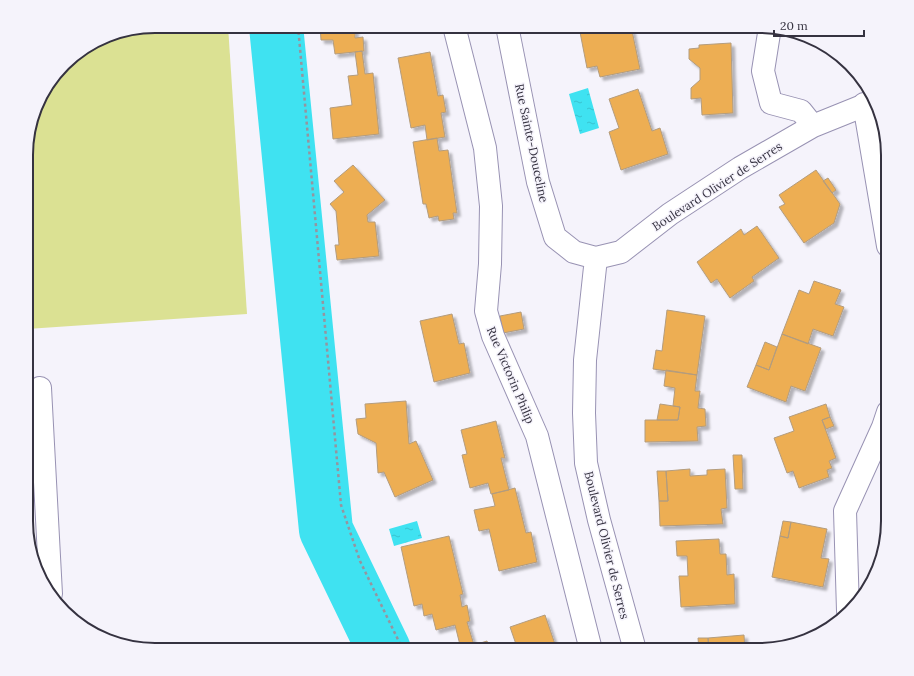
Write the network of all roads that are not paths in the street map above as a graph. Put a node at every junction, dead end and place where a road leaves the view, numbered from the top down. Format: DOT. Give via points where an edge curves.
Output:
graph roads {
  1 [pos="456,33"];
  2 [pos="508,33"];
  3 [pos="769,33"];
  4 [pos="869,102"];
  5 [pos="870,105"];
  6 [pos="813,126"];
  7 [pos="881,190"];
  8 [pos="596,258"];
  9 [pos="40,388"];
  10 [pos="881,431"];
  11 [pos="50,584"];
  12 [pos="848,604"];
  13 [pos="589,643"];
  14 [pos="633,643"];
  1 -- 13 [label="street, Rue Victorin Philip" via="484,148 491,206 486,311 493,336 537,436"];
  2 -- 8 [label="street, Rue Sainte-Douceline" via="538,182 556,237 574,252"];
  3 -- 6 [label="street" via="763,71 771,103 801,112"];
  4 -- 6 [label="street, Boulevard Olivier de Serres"];
  5 -- 7 [label="street"];
  6 -- 8 [label="street, Boulevard Olivier de Serres" via="740,168 670,214 621,252"];
  8 -- 14 [label="street, Boulevard Olivier de Serres" via="585,360 586,463"];
  9 -- 11 [label="street"];
  10 -- 12 [label="street" via="845,511"];
}
